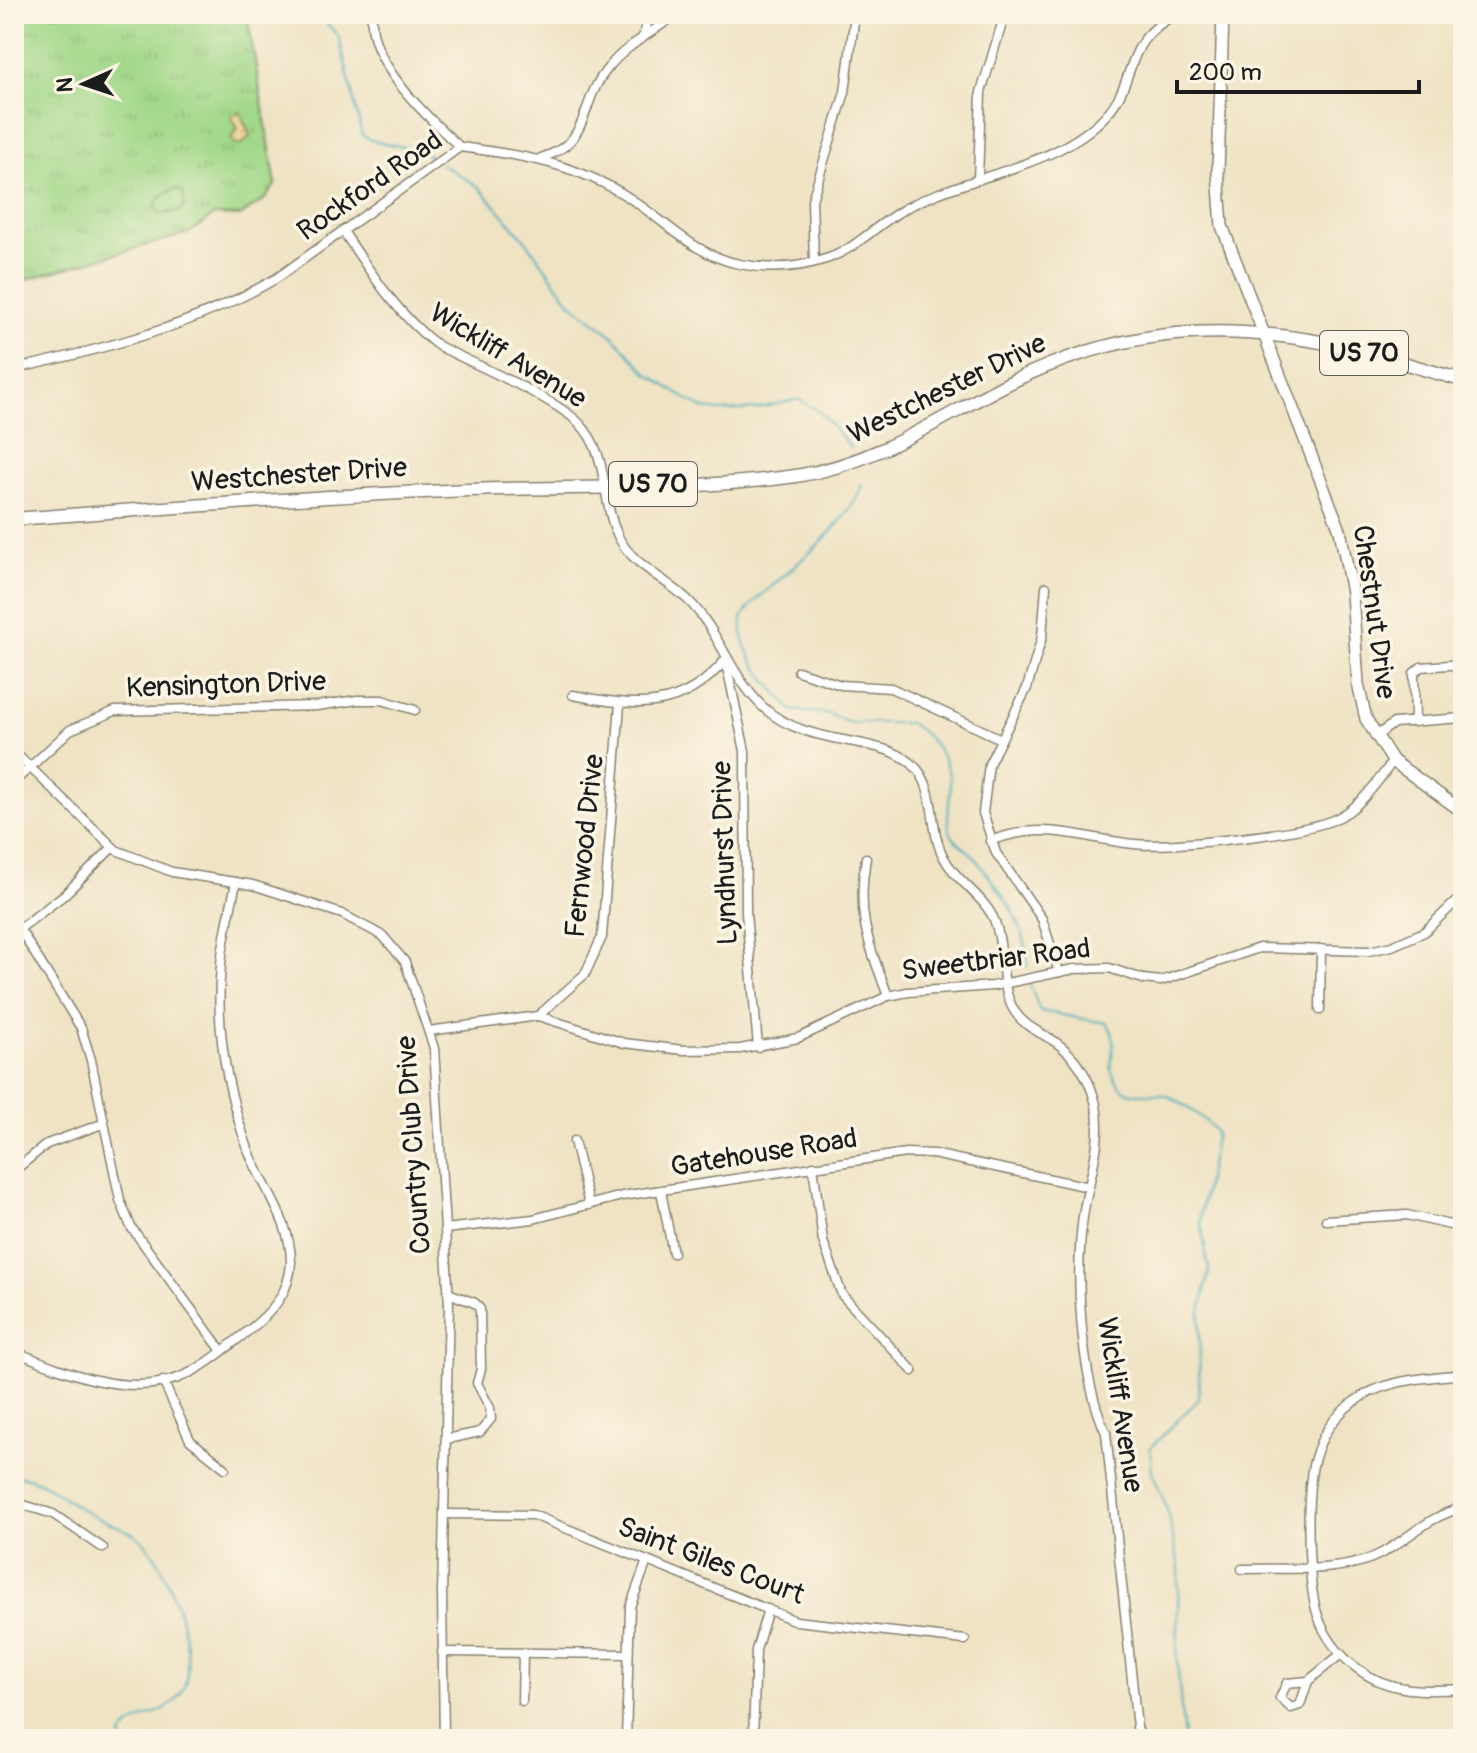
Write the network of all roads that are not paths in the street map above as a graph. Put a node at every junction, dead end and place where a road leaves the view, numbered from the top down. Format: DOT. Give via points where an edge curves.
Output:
graph roads {
  1 [pos="372,14"];
  2 [pos="650,14"];
  3 [pos="676,14"];
  4 [pos="855,14"];
  5 [pos="1005,14"];
  6 [pos="1177,14"];
  7 [pos="1223,14"];
  8 [pos="643,38"];
  9 [pos="460,147"];
  10 [pos="540,158"];
  11 [pos="978,180"];
  12 [pos="343,231"];
  13 [pos="814,262"];
  14 [pos="1263,333"];
  15 [pos="14,369"];
  16 [pos="1463,380"];
  17 [pos="605,485"];
  18 [pos="14,519"];
  19 [pos="1046,587"];
  20 [pos="726,659"];
  21 [pos="1463,664"];
  22 [pos="798,671"];
  23 [pos="573,695"];
  24 [pos="620,704"];
  25 [pos="415,710"];
  26 [pos="1463,718"];
  27 [pos="1415,722"];
  28 [pos="1375,737"];
  29 [pos="1001,739"];
  30 [pos="14,752"];
  31 [pos="1393,761"];
  32 [pos="29,769"];
  33 [pos="14,782"];
  34 [pos="1463,812"];
  35 [pos="990,841"];
  36 [pos="113,847"];
  37 [pos="866,858"];
  38 [pos="236,882"];
  39 [pos="1463,895"];
  40 [pos="17,930"];
  41 [pos="1321,949"];
  42 [pos="1059,972"];
  43 [pos="1004,984"];
  44 [pos="888,996"];
  45 [pos="1320,1010"];
  46 [pos="538,1016"];
  47 [pos="429,1031"];
  48 [pos="758,1047"];
  49 [pos="102,1124"];
  50 [pos="574,1141"];
  51 [pos="813,1166"];
  52 [pos="14,1171"];
  53 [pos="1089,1187"];
  54 [pos="661,1191"];
  55 [pos="589,1205"];
  56 [pos="1326,1220"];
  57 [pos="1463,1228"];
  58 [pos="445,1229"];
  59 [pos="673,1253"];
  60 [pos="448,1293"];
  61 [pos="14,1351"];
  62 [pos="222,1351"];
  63 [pos="913,1371"];
  64 [pos="1463,1374"];
  65 [pos="163,1381"];
  66 [pos="447,1439"];
  67 [pos="225,1468"];
  68 [pos="14,1502"];
  69 [pos="1463,1508"];
  70 [pos="446,1514"];
  71 [pos="103,1548"];
  72 [pos="647,1561"];
  73 [pos="1311,1566"];
  74 [pos="1242,1569"];
  75 [pos="768,1609"];
  76 [pos="965,1640"];
  77 [pos="442,1652"];
  78 [pos="523,1653"];
  79 [pos="627,1654"];
  80 [pos="1341,1654"];
  81 [pos="1308,1681"];
  82 [pos="1463,1689"];
  83 [pos="522,1701"];
  84 [pos="444,1739"];
  85 [pos="626,1739"];
  86 [pos="753,1739"];
  87 [pos="1141,1739"];
  1 -- 9 [label="street" via="378,45 401,86"];
  2 -- 8 [label="street"];
  3 -- 8 [label="street"];
  4 -- 13 [label="street" via="845,94 812,200"];
  5 -- 11 [label="street" via="981,92"];
  6 -- 11 [label="street, Rockford Road" via="1141,42 1117,101 1095,125 1060,146"];
  7 -- 14 [label="street, Chestnut Drive" via="1218,206 1227,244"];
  8 -- 10 [label="street" via="609,66 593,88 578,135"];
  9 -- 10 [label="street, Rockford Road"];
  9 -- 12 [label="street, Rockford Road"];
  10 -- 13 [label="street, Rockford Road" via="605,184 681,240 711,255 759,267"];
  11 -- 13 [label="street, Rockford Road" via="912,204 858,242"];
  12 -- 15 [label="street, Rockford Road" via="277,278 218,310"];
  12 -- 17 [label="street, Wickliff Avenue" via="379,286 421,333 579,423 602,458"];
  14 -- 16 [label="main road, Westchester Drive / US 70" via="1329,343"];
  14 -- 17 [label="main road, Westchester Drive / US 70" via="1129,339 1073,355 893,446 806,474"];
  14 -- 28 [label="street, Chestnut Drive" via="1340,530 1352,593 1360,702"];
  17 -- 18 [label="main road, Westchester Drive / US 70" via="334,495"];
  17 -- 20 [label="street, Wickliff Avenue" via="618,537 635,558 693,605"];
  19 -- 29 [label="street" via="1042,637 1027,688"];
  20 -- 24 [label="street" via="680,696 653,704"];
  20 -- 43 [label="street, Wickliff Avenue" via="763,707 792,727 891,750 915,766 927,787 942,856 995,921"];
  20 -- 48 [label="street, Lyndhurst Drive" via="745,751 746,913"];
  21 -- 27 [label="street" via="1421,667 1414,673"];
  22 -- 29 [label="street" via="841,685 891,688"];
  23 -- 24 [label="street"];
  24 -- 46 [label="street, Fernwood Drive" via="602,937 585,974"];
  25 -- 32 [label="street, Kensington Drive" via="382,700 357,700 317,706 115,711 70,730"];
  26 -- 27 [label="street"];
  27 -- 28 [label="street" via="1394,723"];
  28 -- 31 [label="street, Chestnut Drive"];
  29 -- 35 [label="street" via="983,791"];
  30 -- 32 [label="street, Country Club Drive"];
  31 -- 34 [label="street, Chestnut Drive"];
  31 -- 35 [label="street" via="1358,803 1334,820 1306,827 1155,847 1052,829 1020,831"];
  32 -- 33 [label="street, Kensington Drive"];
  32 -- 36 [label="street, Country Club Drive"];
  35 -- 42 [label="street" via="1042,919"];
  36 -- 38 [label="street, Country Club Drive" via="172,872"];
  36 -- 40 [label="street" via="64,895"];
  37 -- 44 [label="street" via="860,894 866,939"];
  38 -- 47 [label="street, Country Club Drive" via="317,904 383,936 405,962"];
  38 -- 62 [label="street" via="221,965 220,1038 240,1128 284,1222 291,1260 287,1285 274,1307"];
  39 -- 41 [label="street, Sweetbriar Road" via="1440,920 1408,941 1369,951"];
  40 -- 49 [label="street" via="81,1028"];
  41 -- 42 [label="street, Sweetbriar Road" via="1250,949 1161,981 1109,968"];
  41 -- 45 [label="street"];
  42 -- 43 [label="street, Sweetbriar Road"];
  43 -- 44 [label="street, Sweetbriar Road"];
  43 -- 53 [label="street, Wickliff Avenue" via="1020,1018 1063,1048 1089,1083 1098,1130"];
  44 -- 48 [label="street, Sweetbriar Road" via="825,1028"];
  46 -- 47 [label="street, Sweetbriar Road"];
  46 -- 48 [label="street, Sweetbriar Road" via="654,1048"];
  47 -- 58 [label="street, Country Club Drive"];
  49 -- 52 [label="street" via="59,1137"];
  49 -- 62 [label="street" via="131,1227"];
  50 -- 55 [label="street"];
  51 -- 53 [label="street, Gatehouse Road" via="933,1154"];
  51 -- 54 [label="street, Gatehouse Road"];
  51 -- 63 [label="street" via="823,1241 842,1295"];
  53 -- 87 [label="street, Wickliff Avenue" via="1080,1243 1085,1359 1106,1433"];
  54 -- 55 [label="street, Gatehouse Road"];
  54 -- 59 [label="street"];
  55 -- 58 [label="street, Gatehouse Road" via="533,1219"];
  56 -- 57 [label="street" via="1407,1215"];
  58 -- 60 [label="street, Country Club Drive"];
  60 -- 66 [label="street, Country Club Drive"];
  60 -- 66 [label="street" via="480,1309 477,1383 491,1419 480,1432"];
  61 -- 65 [label="street" via="91,1379"];
  62 -- 65 [label="street"];
  64 -- 73 [label="street" via="1382,1387 1350,1404 1330,1425 1312,1468"];
  65 -- 67 [label="street" via="190,1440"];
  66 -- 70 [label="street, Country Club Drive"];
  68 -- 71 [label="street" via="53,1514"];
  69 -- 73 [label="street" via="1382,1553 1343,1565"];
  70 -- 72 [label="street, Saint Giles Court" via="533,1515"];
  70 -- 77 [label="street, Country Club Drive"];
  72 -- 75 [label="street, Saint Giles Court"];
  72 -- 79 [label="street" via="630,1607"];
  73 -- 74 [label="street"];
  73 -- 80 [label="street" via="1318,1616"];
  75 -- 76 [label="street, Saint Giles Court" via="796,1621"];
  75 -- 86 [label="street" via="756,1650"];
  77 -- 78 [label="street"];
  77 -- 84 [label="street, Country Club Drive"];
  78 -- 79 [label="street"];
  78 -- 83 [label="street"];
  79 -- 85 [label="street"];
  80 -- 81 [label="street"];
  80 -- 82 [label="street" via="1356,1669 1393,1687"];
}
